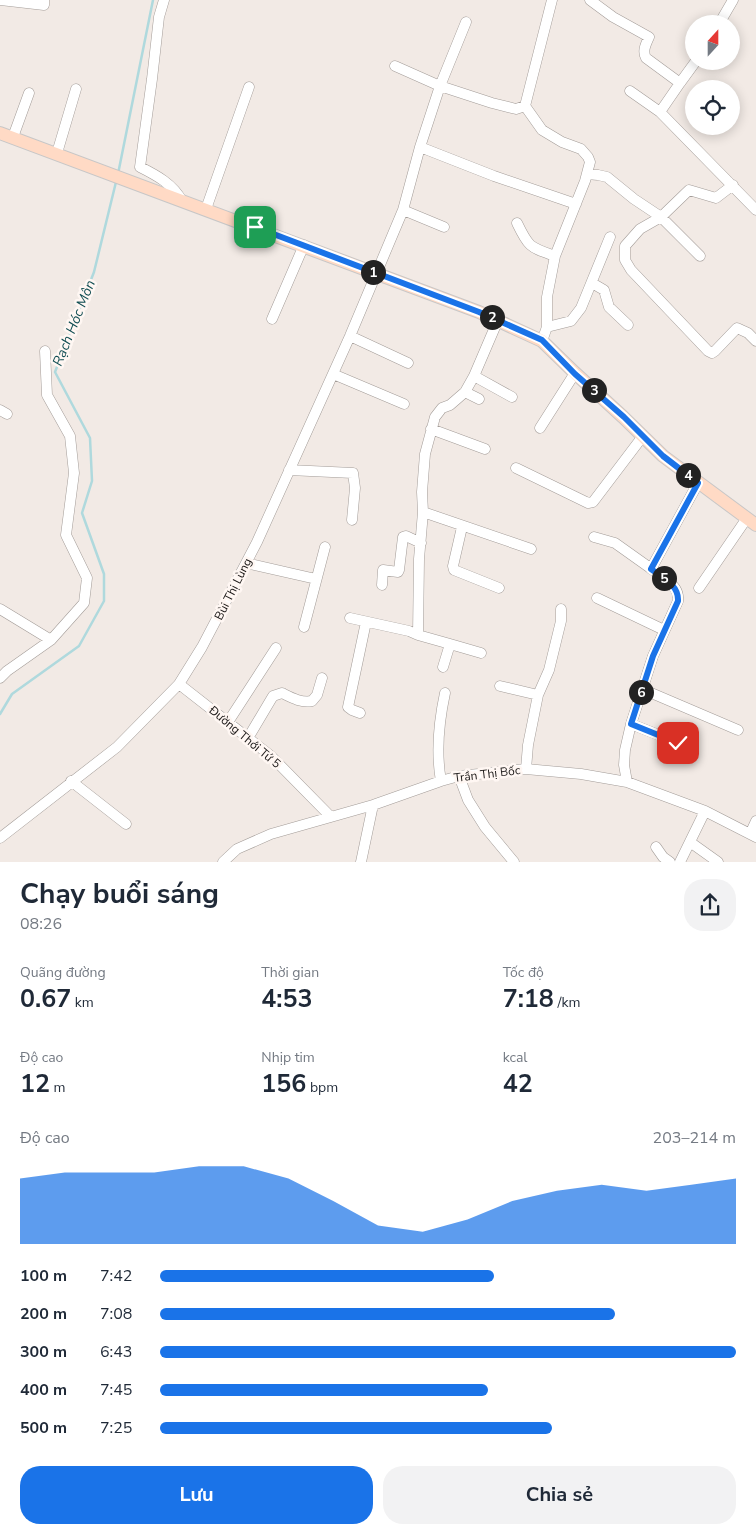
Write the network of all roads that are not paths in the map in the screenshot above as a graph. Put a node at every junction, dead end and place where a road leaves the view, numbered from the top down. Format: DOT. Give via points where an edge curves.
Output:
graph roads {
  1 [pos="0,0"];
  2 [pos="44,0"];
  3 [pos="164,0"];
  4 [pos="552,0"];
  5 [pos="590,0"];
  6 [pos="732,0"];
  7 [pos="724,15"];
  8 [pos="466,22"];
  9 [pos="395,66"];
  10 [pos="689,70"];
  11 [pos="680,83"];
  12 [pos="440,86"];
  13 [pos="249,87"];
  14 [pos="76,89"];
  15 [pos="630,91"];
  16 [pos="29,94"];
  17 [pos="525,106"];
  18 [pos="660,112"];
  19 [pos="0,133"];
  20 [pos="13,137"];
  21 [pos="420,147"];
  22 [pos="57,153"];
  23 [pos="587,174"];
  24 [pos="733,185"];
  25 [pos="182,200"];
  26 [pos="576,204"];
  27 [pos="206,209"];
  28 [pos="403,210"];
  29 [pos="756,210"];
  30 [pos="660,217"];
  31 [pos="517,223"];
  32 [pos="444,227"];
  33 [pos="610,237"];
  34 [pos="304,245"];
  35 [pos="555,256"];
  36 [pos="700,256"];
  37 [pos="376,274"];
  38 [pos="592,283"];
  39 [pos="272,319"];
  40 [pos="498,320"];
  41 [pos="628,325"];
  42 [pos="547,327"];
  43 [pos="350,336"];
  44 [pos="755,339"];
  45 [pos="542,340"];
  46 [pos="45,351"];
  47 [pos="408,363"];
  48 [pos="333,374"];
  49 [pos="575,374"];
  50 [pos="474,376"];
  51 [pos="465,392"];
  52 [pos="512,397"];
  53 [pos="479,399"];
  54 [pos="404,404"];
  55 [pos="540,428"];
  56 [pos="431,429"];
  57 [pos="643,436"];
  58 [pos="485,449"];
  59 [pos="516,468"];
  60 [pos="289,470"];
  61 [pos="698,483"];
  62 [pos="423,512"];
  63 [pos="352,520"];
  64 [pos="751,521"];
  65 [pos="462,526"];
  66 [pos="594,537"];
  67 [pos="421,543"];
  68 [pos="325,547"];
  69 [pos="531,549"];
  70 [pos="246,563"];
  71 [pos="651,569"];
  72 [pos="316,579"];
  73 [pos="382,585"];
  74 [pos="500,588"];
  75 [pos="699,588"];
  76 [pos="597,598"];
  77 [pos="0,609"];
  78 [pos="561,609"];
  79 [pos="350,618"];
  80 [pos="366,622"];
  81 [pos="304,627"];
  82 [pos="664,630"];
  83 [pos="418,635"];
  84 [pos="51,640"];
  85 [pos="450,644"];
  86 [pos="276,648"];
  87 [pos="481,652"];
  88 [pos="443,667"];
  89 [pos="0,678"];
  90 [pos="322,678"];
  91 [pos="179,684"];
  92 [pos="500,686"];
  93 [pos="642,689"];
  94 [pos="444,693"];
  95 [pos="538,695"];
  96 [pos="360,713"];
  97 [pos="228,722"];
  98 [pos="631,724"];
  99 [pos="738,730"];
  100 [pos="248,738"];
  101 [pos="678,743"];
  102 [pos="526,769"];
  103 [pos="459,776"];
  104 [pos="71,781"];
  105 [pos="441,781"];
  106 [pos="627,782"];
  107 [pos="373,805"];
  108 [pos="705,812"];
  109 [pos="330,816"];
  110 [pos="756,821"];
  111 [pos="126,824"];
  112 [pos="753,836"];
  113 [pos="0,838"];
  114 [pos="690,842"];
  115 [pos="656,847"];
  116 [pos="223,862"];
  117 [pos="361,862"];
  118 [pos="514,862"];
  119 [pos="670,862"];
  120 [pos="680,862"];
  121 [pos="718,862"];
  1 -- 2 [label="street" via="44,5"];
  3 -- 25 [label="street" via="159,17 140,167 157,176"];
  4 -- 17 [label="street"];
  5 -- 11 [label="street" via="649,37 644,50 646,58"];
  6 -- 7 [label="street"];
  8 -- 12 [label="street, Bùi Thị Lùng"];
  9 -- 12 [label="street"];
  10 -- 11 [label="street"];
  11 -- 18 [label="street"];
  12 -- 17 [label="street" via="516,109"];
  12 -- 21 [label="street, Bùi Thị Lùng"];
  13 -- 27 [label="street"];
  14 -- 22 [label="street"];
  15 -- 18 [label="street"];
  16 -- 20 [label="street"];
  17 -- 23 [label="street" via="542,130 581,149 590,162"];
  18 -- 24 [label="street"];
  19 -- 20 [label="main road"];
  20 -- 22 [label="main road"];
  21 -- 26 [label="street"];
  21 -- 28 [label="street, Bùi Thị Lùng"];
  22 -- 25 [label="main road"];
  23 -- 26 [label="street"];
  23 -- 30 [label="street" via="607,177"];
  24 -- 29 [label="street"];
  24 -- 30 [label="street" via="716,198 689,190"];
  25 -- 27 [label="main road"];
  26 -- 35 [label="street"];
  27 -- 34 [label="main road"];
  28 -- 32 [label="street"];
  28 -- 37 [label="street, Bùi Thị Lùng"];
  30 -- 36 [label="street"];
  30 -- 44 [label="street" via="640,230 625,246 625,260 631,270 712,353 737,328"];
  31 -- 35 [label="street" via="527,243"];
  33 -- 38 [label="street"];
  34 -- 37 [label="main road"];
  34 -- 39 [label="street"];
  35 -- 42 [label="street" via="547,297"];
  37 -- 40 [label="main road"];
  37 -- 43 [label="street, Bùi Thị Lùng"];
  38 -- 41 [label="street" via="604,290 609,307"];
  38 -- 42 [label="street" via="571,321"];
  40 -- 45 [label="main road"];
  40 -- 50 [label="street"];
  42 -- 45 [label="street"];
  43 -- 47 [label="street"];
  43 -- 48 [label="street, Bùi Thị Lùng"];
  45 -- 49 [label="main road"];
  46 -- 84 [label="street" via="47,395 70,436 74,473 66,535 87,578 84,603"];
  48 -- 54 [label="street"];
  48 -- 60 [label="street, Bùi Thị Lùng"];
  49 -- 55 [label="street"];
  49 -- 57 [label="main road"];
  50 -- 51 [label="street"];
  50 -- 52 [label="street"];
  51 -- 53 [label="street"];
  51 -- 56 [label="street" via="442,408"];
  56 -- 58 [label="street"];
  56 -- 62 [label="street" via="424,454"];
  57 -- 59 [label="street" via="593,502 588,503"];
  57 -- 61 [label="main road"];
  60 -- 63 [label="street" via="353,473"];
  60 -- 70 [label="street, Bùi Thị Lùng"];
  61 -- 64 [label="main road"];
  61 -- 71 [label="street"];
  62 -- 65 [label="street"];
  62 -- 67 [label="street"];
  64 -- 75 [label="street"];
  65 -- 69 [label="street"];
  65 -- 74 [label="street" via="454,570"];
  66 -- 71 [label="street" via="616,544"];
  67 -- 73 [label="street" via="403,537 399,570 383,570"];
  67 -- 83 [label="street"];
  68 -- 72 [label="street"];
  70 -- 72 [label="street"];
  70 -- 91 [label="street, Bùi Thị Lùng"];
  71 -- 82 [label="street" via="674,586 678,594 678,601"];
  72 -- 81 [label="street"];
  76 -- 82 [label="street"];
  77 -- 84 [label="street"];
  78 -- 95 [label="street" via="549,670"];
  79 -- 80 [label="street"];
  80 -- 83 [label="street"];
  80 -- 96 [label="street" via="348,707"];
  82 -- 93 [label="street"];
  83 -- 85 [label="street"];
  84 -- 89 [label="street"];
  85 -- 87 [label="street"];
  85 -- 88 [label="street"];
  86 -- 97 [label="street"];
  90 -- 100 [label="street" via="312,701 297,700 282,693 273,696"];
  91 -- 97 [label="street, Đường Thới Tứ 5"];
  91 -- 104 [label="street, Bùi Thị Lùng" via="117,746"];
  92 -- 95 [label="street"];
  93 -- 98 [label="street"];
  93 -- 99 [label="street"];
  94 -- 105 [label="street" via="439,734"];
  95 -- 102 [label="street"];
  97 -- 100 [label="street, Đường Thới Tứ 5"];
  98 -- 101 [label="street"];
  98 -- 106 [label="street" via="625,750"];
  100 -- 109 [label="street, Đường Thới Tứ 5" via="271,756"];
  102 -- 103 [label="street, Trần Thị Bốc"];
  102 -- 106 [label="street, Trần Thị Bốc"];
  103 -- 105 [label="street, Trần Thị Bốc"];
  103 -- 118 [label="street" via="468,800 485,828"];
  104 -- 111 [label="street"];
  104 -- 113 [label="street, Bùi Thị Lùng"];
  105 -- 107 [label="street, Trần Thị Bốc"];
  106 -- 108 [label="street, Trần Thị Bốc"];
  107 -- 109 [label="street, Trần Thị Bốc"];
  107 -- 117 [label="street"];
  108 -- 112 [label="street, Trần Thị Bốc"];
  108 -- 114 [label="street"];
  109 -- 116 [label="street, Trần Thị Bốc" via="262,838 237,849"];
  110 -- 112 [label="street"];
  114 -- 120 [label="street"];
  114 -- 121 [label="street"];
  115 -- 119 [label="street"];
}
